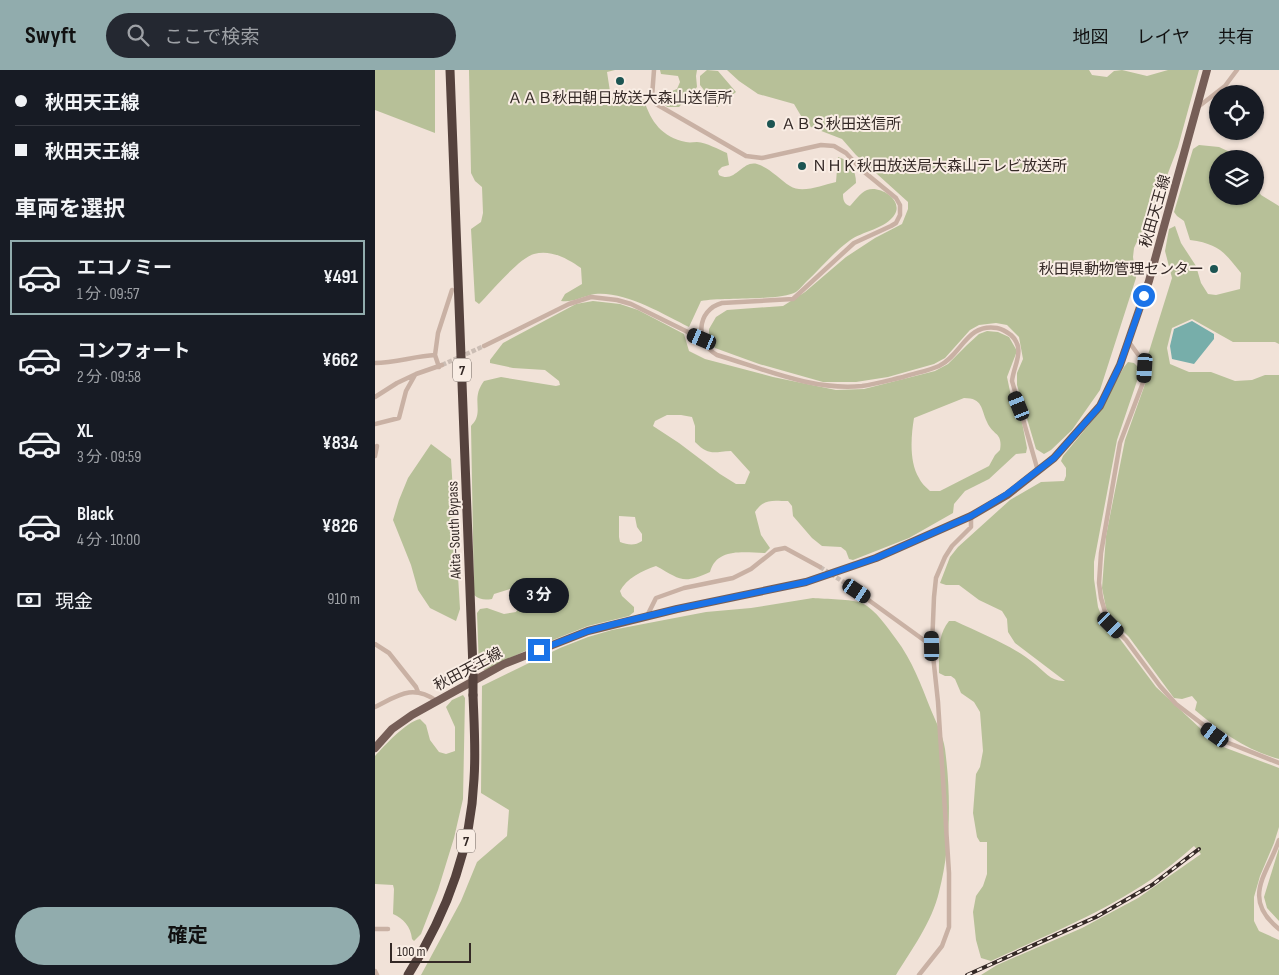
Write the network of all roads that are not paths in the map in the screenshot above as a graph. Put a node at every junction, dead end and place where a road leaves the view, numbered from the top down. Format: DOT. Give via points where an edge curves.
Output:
graph roads {
  1 [pos="450,70"];
  2 [pos="654,70"];
  3 [pos="1207,70"];
  4 [pos="1237,70"];
  5 [pos="1196,109"];
  6 [pos="452,290"];
  7 [pos="702,339"];
  8 [pos="1129,342"];
  9 [pos="484,346"];
  10 [pos="435,355"];
  11 [pos="375,363"];
  12 [pos="415,374"];
  13 [pos="375,397"];
  14 [pos="375,424"];
  15 [pos="377,446"];
  16 [pos="375,456"];
  17 [pos="1038,471"];
  18 [pos="971,516"];
  19 [pos="820,566"];
  20 [pos="845,584"];
  21 [pos="647,616"];
  22 [pos="375,644"];
  23 [pos="932,646"];
  24 [pos="418,692"];
  25 [pos="437,701"];
  26 [pos="375,706"];
  27 [pos="375,748"];
  28 [pos="1279,763"];
  29 [pos="1279,840"];
  30 [pos="1279,928"];
  31 [pos="375,929"];
  32 [pos="389,929"];
  33 [pos="375,971"];
  34 [pos="377,975"];
  35 [pos="408,975"];
  36 [pos="919,975"];
  1 -- 35 [label="highway, Akita-South Bypass / 7, bridge" via="475,779 464,855 443,912"];
  2 -- 7 [label="street" via="652,97 659,106 746,156 756,158 821,145 834,146 896,198 901,210 896,223 854,243 793,298 722,303 713,307 703,319"];
  3 -- 5 [label="main road, 秋田天王線"];
  4 -- 5 [label="street" via="1225,86"];
  5 -- 8 [label="main road, 秋田天王線"];
  6 -- 10 [label="street" via="438,333"];
  7 -- 9 [label="street" via="631,304 591,297 569,304"];
  7 -- 17 [label="street" via="706,347 717,355 803,381 832,386 862,386 941,365 971,335 979,330 1000,328 1015,340 1019,349 1012,380"];
  8 -- 17 [label="main road, 秋田天王線" via="1100,406 1069,443"];
  8 -- 28 [label="street" via="1142,360 1144,380 1120,443 1101,553 1099,583 1106,615 1176,704 1226,742"];
  10 -- 11 [label="street"];
  10 -- 12 [label="street" via="441,366"];
  12 -- 13 [label="street"];
  12 -- 14 [label="street" via="406,391 399,418"];
  15 -- 16 [label="street"];
  17 -- 18 [label="main road, 秋田天王線"];
  18 -- 21 [label="main road, 秋田天王線" via="876,558 806,582"];
  18 -- 23 [label="street" via="971,527 952,546 937,578"];
  19 -- 21 [label="street" via="785,548 775,550 733,578 684,588 656,598"];
  20 -- 23 [label="street"];
  21 -- 25 [label="main road, 秋田天王線" via="588,631 504,664"];
  22 -- 24 [label="street" via="389,653"];
  23 -- 36 [label="street" via="949,873 949,927 942,946"];
  24 -- 25 [label="street"];
  24 -- 26 [label="street" via="395,696"];
  25 -- 27 [label="main road, 秋田天王線" via="391,729"];
  29 -- 30 [label="street" via="1266,868 1259,901 1263,912"];
  31 -- 32 [label="street"];
  33 -- 34 [label="street"];
}
